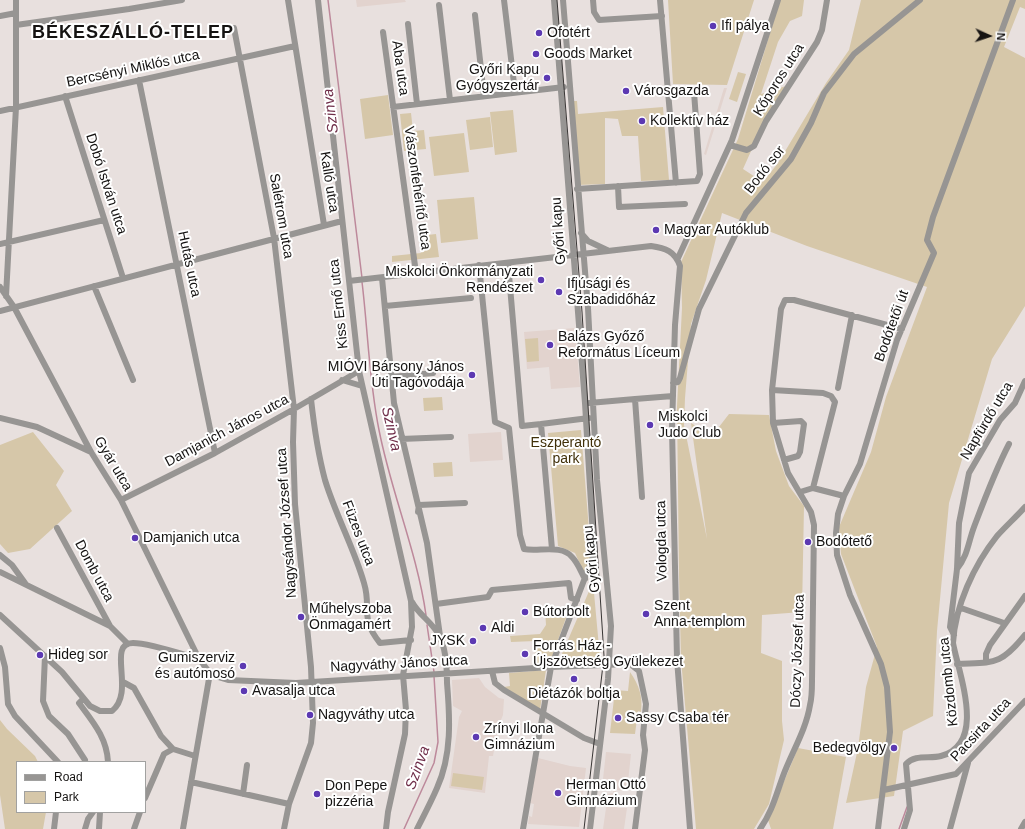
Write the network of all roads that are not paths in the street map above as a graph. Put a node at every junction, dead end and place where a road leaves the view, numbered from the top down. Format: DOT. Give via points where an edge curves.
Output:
graph roads {
  1 [pos="16,0"];
  2 [pos="182,0"];
  3 [pos="288,0"];
  4 [pos="318,0"];
  5 [pos="504,0"];
  6 [pos="554,0"];
  7 [pos="563,0"];
  8 [pos="593,0"];
  9 [pos="660,0"];
  10 [pos="778,0"];
  11 [pos="827,0"];
  12 [pos="920,0"];
  13 [pos="1013,0"];
  14 [pos="440,5"];
  15 [pos="16,13"];
  16 [pos="475,15"];
  17 [pos="0,16"];
  18 [pos="662,16"];
  19 [pos="408,24"];
  20 [pos="16,25"];
  21 [pos="234,28"];
  22 [pos="383,32"];
  23 [pos="295,46"];
  24 [pos="240,58"];
  25 [pos="139,80"];
  26 [pos="569,86"];
  27 [pos="561,87"];
  28 [pos="515,92"];
  29 [pos="694,92"];
  30 [pos="65,96"];
  31 [pos="484,96"];
  32 [pos="450,100"];
  33 [pos="417,104"];
  34 [pos="16,107"];
  35 [pos="393,107"];
  36 [pos="0,110"];
  37 [pos="730,145"];
  38 [pos="676,183"];
  39 [pos="618,186"];
  40 [pos="578,189"];
  41 [pos="685,204"];
  42 [pos="104,220"];
  43 [pos="342,221"];
  44 [pos="324,225"];
  45 [pos="581,233"];
  46 [pos="274,238"];
  47 [pos="9,242"];
  48 [pos="0,244"];
  49 [pos="609,251"];
  50 [pos="583,254"];
  51 [pos="573,256"];
  52 [pos="678,258"];
  53 [pos="508,263"];
  54 [pos="177,264"];
  55 [pos="478,265"];
  56 [pos="416,273"];
  57 [pos="123,278"];
  58 [pos="382,278"];
  59 [pos="348,281"];
  60 [pos="94,286"];
  61 [pos="0,287"];
  62 [pos="6,296"];
  63 [pos="472,298"];
  64 [pos="385,306"];
  65 [pos="14,307"];
  66 [pos="0,311"];
  67 [pos="852,315"];
  68 [pos="902,329"];
  69 [pos="359,371"];
  70 [pos="433,373"];
  71 [pos="391,377"];
  72 [pos="133,380"];
  73 [pos="342,380"];
  74 [pos="1025,381"];
  75 [pos="673,383"];
  76 [pos="362,386"];
  77 [pos="838,388"];
  78 [pos="772,390"];
  79 [pos="672,396"];
  80 [pos="311,399"];
  81 [pos="636,399"];
  82 [pos="585,403"];
  83 [pos="592,403"];
  84 [pos="294,409"];
  85 [pos="0,418"];
  86 [pos="586,418"];
  87 [pos="593,418"];
  88 [pos="8,419"];
  89 [pos="773,423"];
  90 [pos="0,424"];
  91 [pos="541,424"];
  92 [pos="522,426"];
  93 [pos="509,428"];
  94 [pos="451,437"];
  95 [pos="401,439"];
  96 [pos="85,440"];
  97 [pos="1009,444"];
  98 [pos="80,447"];
  99 [pos="91,452"];
  100 [pos="215,453"];
  101 [pos="784,460"];
  102 [pos="813,488"];
  103 [pos="800,492"];
  104 [pos="844,496"];
  105 [pos="642,497"];
  106 [pos="121,500"];
  107 [pos="465,503"];
  108 [pos="1025,508"];
  109 [pos="418,512"];
  110 [pos="57,528"];
  111 [pos="552,549"];
  112 [pos="0,555"];
  113 [pos="957,569"];
  114 [pos="0,572"];
  115 [pos="585,579"];
  116 [pos="26,584"];
  117 [pos="1025,596"];
  118 [pos="577,600"];
  119 [pos="411,601"];
  120 [pos="436,604"];
  121 [pos="961,608"];
  122 [pos="0,615"];
  123 [pos="1004,623"];
  124 [pos="110,626"];
  125 [pos="954,635"];
  126 [pos="1025,635"];
  127 [pos="440,636"];
  128 [pos="411,640"];
  129 [pos="128,644"];
  130 [pos="0,648"];
  131 [pos="45,656"];
  132 [pos="199,659"];
  133 [pos="986,662"];
  134 [pos="957,664"];
  135 [pos="609,666"];
  136 [pos="551,667"];
  137 [pos="492,671"];
  138 [pos="210,673"];
  139 [pos="444,674"];
  140 [pos="403,675"];
  141 [pos="123,682"];
  142 [pos="312,682"];
  143 [pos="83,699"];
  144 [pos="1025,701"];
  145 [pos="543,714"];
  146 [pos="600,744"];
  147 [pos="172,749"];
  148 [pos="195,756"];
  149 [pos="85,760"];
  150 [pos="57,761"];
  151 [pos="108,761"];
  152 [pos="969,762"];
  153 [pos="247,765"];
  154 [pos="191,782"];
  155 [pos="907,785"];
  156 [pos="884,790"];
  157 [pos="243,794"];
  158 [pos="146,796"];
  159 [pos="289,804"];
  160 [pos="56,813"];
  161 [pos="92,813"];
  162 [pos="100,813"];
  163 [pos="140,813"];
  164 [pos="1025,822"];
  165 [pos="54,829"];
  166 [pos="84,829"];
  167 [pos="99,829"];
  168 [pos="134,829"];
  169 [pos="183,829"];
  170 [pos="284,829"];
  171 [pos="386,829"];
  172 [pos="417,829"];
  173 [pos="523,829"];
  174 [pos="590,829"];
  175 [pos="635,829"];
  176 [pos="690,829"];
  177 [pos="760,829"];
  178 [pos="878,829"];
  179 [pos="904,829"];
  180 [pos="950,829"];
  181 [pos="1021,829"];
  1 -- 15 [label="street"];
  2 -- 20 [label="street"];
  3 -- 23 [label="street, Kalló utca"];
  4 -- 43 [label="street, Kiss Ernő utca"];
  5 -- 28 [label="street"];
  6 -- 27 [label="street, Győri kapu"];
  7 -- 26 [label="street, Győri kapu"];
  8 -- 18 [label="street" via="594,12 599,20"];
  9 -- 18 [label="street"];
  10 -- 37 [label="street, Kőporos utca"];
  11 -- 37 [label="street, Kőporos utca" via="822,30 817,42 766,121 758,141 746,150"];
  12 -- 75 [label="street, Bodó sor" via="854,54 824,93 812,123 791,159 746,213 699,309 680,378 678,382"];
  13 -- 68 [label="street, Bodótetői út" via="933,216 927,240 934,253"];
  14 -- 32 [label="street"];
  15 -- 17 [label="street"];
  15 -- 20 [label="street"];
  16 -- 31 [label="street"];
  18 -- 38 [label="street"];
  19 -- 33 [label="street, Aba utca"];
  20 -- 34 [label="street"];
  21 -- 24 [label="street, Salétrom utca"];
  22 -- 35 [label="street, Aba utca"];
  23 -- 24 [label="street, Bercsényi Miklós utca"];
  23 -- 44 [label="street, Kalló utca"];
  24 -- 25 [label="street, Bercsényi Miklós utca"];
  24 -- 46 [label="street, Salétrom utca"];
  25 -- 30 [label="street, Bercsényi Miklós utca"];
  25 -- 54 [label="street, Hutás utca"];
  26 -- 27 [label="street, Aba utca"];
  26 -- 40 [label="street, Győri kapu"];
  27 -- 28 [label="street, Aba utca"];
  27 -- 51 [label="street, Győri kapu"];
  28 -- 31 [label="street, Aba utca"];
  29 -- 38 [label="street" via="700,174 697,181"];
  30 -- 34 [label="street, Bercsényi Miklós utca"];
  30 -- 42 [label="street, Dobó István utca"];
  31 -- 32 [label="street, Aba utca"];
  32 -- 33 [label="street, Aba utca"];
  33 -- 35 [label="street, Aba utca"];
  34 -- 36 [label="street, Bercsényi Miklós utca"];
  34 -- 47 [label="street"];
  35 -- 56 [label="street, Vászonfehérítő utca"];
  37 -- 52 [label="street, Kőporos utca"];
  38 -- 39 [label="street"];
  39 -- 40 [label="street"];
  39 -- 41 [label="street" via="619,207"];
  40 -- 45 [label="street, Győri kapu"];
  42 -- 47 [label="street"];
  42 -- 57 [label="street, Dobó István utca"];
  43 -- 44 [label="street"];
  43 -- 59 [label="street, Kiss Ernő utca"];
  44 -- 46 [label="street"];
  45 -- 49 [label="street" via="588,241"];
  45 -- 50 [label="street, Győri kapu"];
  46 -- 54 [label="street"];
  46 -- 84 [label="street, Salétrom utca"];
  47 -- 48 [label="street"];
  47 -- 62 [label="street"];
  49 -- 50 [label="street"];
  49 -- 52 [label="street" via="650,246 669,250"];
  50 -- 51 [label="street"];
  50 -- 83 [label="street, Győri kapu"];
  51 -- 53 [label="street"];
  51 -- 82 [label="street, Győri kapu"];
  52 -- 75 [label="street, Vologda utca" via="680,266"];
  53 -- 55 [label="street"];
  53 -- 92 [label="street"];
  54 -- 57 [label="street"];
  54 -- 100 [label="street, Hutás utca"];
  55 -- 56 [label="street"];
  55 -- 93 [label="street" via="496,422"];
  56 -- 58 [label="street"];
  57 -- 60 [label="street"];
  58 -- 59 [label="street"];
  58 -- 64 [label="street"];
  59 -- 69 [label="street, Kiss Ernő utca"];
  60 -- 65 [label="street"];
  60 -- 72 [label="street"];
  61 -- 62 [label="street, Gyár utca"];
  62 -- 65 [label="street, Gyár utca"];
  63 -- 64 [label="street"];
  64 -- 71 [label="street"];
  65 -- 66 [label="street"];
  65 -- 96 [label="street, Gyár utca"];
  67 -- 68 [label="street, Dóczy József utca"];
  67 -- 77 [label="street"];
  67 -- 78 [label="street, Dóczy József utca" via="785,300 781,309"];
  68 -- 104 [label="street, Bodótetői út" via="860,464"];
  69 -- 73 [label="street, Damjanich János utca"];
  69 -- 76 [label="street, Kiss Ernő utca"];
  70 -- 71 [label="street"];
  71 -- 95 [label="street"];
  73 -- 76 [label="street"];
  73 -- 80 [label="street, Damjanich János utca"];
  74 -- 113 [label="street, Napfürdő utca" via="1015,403 1000,420 969,473 959,523"];
  75 -- 79 [label="street, Vologda utca"];
  76 -- 119 [label="street, Kiss Ernő utca"];
  78 -- 89 [label="street, Dóczy József utca"];
  78 -- 102 [label="street" via="823,393 831,396 835,402"];
  79 -- 81 [label="street"];
  79 -- 176 [label="street, Vologda utca" via="677,658"];
  80 -- 84 [label="street, Damjanich János utca"];
  80 -- 128 [label="street, Füzes utca" via="325,480 365,586 367,622 380,643"];
  81 -- 83 [label="street"];
  81 -- 105 [label="street"];
  82 -- 83 [label="street"];
  82 -- 86 [label="street, Győri kapu"];
  83 -- 87 [label="street, Győri kapu"];
  84 -- 100 [label="street, Damjanich János utca"];
  84 -- 142 [label="street, Nagysándor József utca" via="295,504"];
  85 -- 88 [label="street"];
  86 -- 87 [label="street"];
  86 -- 91 [label="street"];
  86 -- 115 [label="street, Győri kapu" via="594,554"];
  87 -- 135 [label="street, Győri kapu" via="611,626"];
  88 -- 90 [label="street"];
  88 -- 98 [label="street" via="37,427"];
  89 -- 101 [label="street, Dóczy József utca"];
  89 -- 101 [label="street" via="801,421 804,424 798,456"];
  91 -- 92 [label="street"];
  91 -- 111 [label="street"];
  92 -- 93 [label="street"];
  93 -- 111 [label="street" via="520,535 524,549"];
  94 -- 95 [label="street"];
  95 -- 109 [label="street"];
  96 -- 98 [label="street"];
  96 -- 99 [label="street, Gyár utca"];
  97 -- 113 [label="street, Napfürdő utca" via="994,472 970,539 968,552"];
  98 -- 99 [label="street"];
  99 -- 106 [label="street, Gyár utca"];
  100 -- 106 [label="street, Damjanich János utca"];
  101 -- 103 [label="street, Dóczy József utca" via="788,473"];
  102 -- 103 [label="street"];
  102 -- 104 [label="street"];
  103 -- 177 [label="street, Dóczy József utca" via="811,512 814,525 811,704 777,798"];
  104 -- 156 [label="street, Bodótetői út" via="838,514 837,555 850,595 881,664 890,708"];
  106 -- 132 [label="street, Gyár utca"];
  107 -- 109 [label="street" via="419,506"];
  108 -- 121 [label="street, Közdomb utca" via="982,557"];
  109 -- 120 [label="street" via="427,543"];
  110 -- 124 [label="street, Domb utca"];
  111 -- 115 [label="street" via="572,556"];
  112 -- 116 [label="street" via="12,565"];
  113 -- 125 [label="street, Napfürdő utca" via="950,627"];
  114 -- 116 [label="street, Domb utca"];
  115 -- 118 [label="street, Győri kapu"];
  116 -- 124 [label="street, Domb utca"];
  117 -- 123 [label="street"];
  118 -- 120 [label="street" via="571,598 569,583 492,590 488,597"];
  118 -- 136 [label="street, Győri kapu"];
  119 -- 127 [label="street, Kiss Ernő utca"];
  119 -- 128 [label="street, Kiss Ernő utca"];
  120 -- 127 [label="street"];
  121 -- 123 [label="street"];
  121 -- 125 [label="street, Közdomb utca"];
  122 -- 131 [label="street"];
  123 -- 133 [label="street" via="990,645"];
  124 -- 129 [label="street, Domb utca"];
  125 -- 134 [label="street, Közdomb utca"];
  126 -- 133 [label="street" via="999,661"];
  127 -- 139 [label="street" via="443,644"];
  128 -- 140 [label="street, Kiss Ernő utca"];
  129 -- 132 [label="street" via="138,643"];
  129 -- 141 [label="street" via="123,647 120,656"];
  130 -- 150 [label="street" via="5,667 8,704 15,716"];
  131 -- 143 [label="street" via="62,672"];
  131 -- 149 [label="street" via="43,701 50,716 68,734"];
  132 -- 138 [label="street"];
  133 -- 134 [label="street"];
  134 -- 155 [label="street, Közdomb utca" via="964,691 967,728 964,737 960,746 952,752 908,761"];
  135 -- 136 [label="street, Nagyváthy János utca"];
  135 -- 146 [label="street, Győri kapu"];
  135 -- 175 [label="street, Nagyváthy János utca" via="634,666 639,671 645,692 645,750"];
  136 -- 137 [label="street, Nagyváthy János utca"];
  136 -- 145 [label="street, Győri kapu"];
  137 -- 139 [label="street, Nagyváthy János utca"];
  137 -- 145 [label="street" via="495,683"];
  138 -- 142 [label="street, Nagyváthy János utca" via="228,680"];
  138 -- 148 [label="street"];
  139 -- 140 [label="street, Nagyváthy János utca"];
  139 -- 172 [label="street" via="448,747 438,787"];
  140 -- 142 [label="street, Nagyváthy János utca"];
  140 -- 171 [label="street, Kiss Ernő utca" via="405,734"];
  141 -- 143 [label="street" via="120,702 112,711 100,712"];
  141 -- 147 [label="street" via="134,688 161,736"];
  142 -- 159 [label="street, Nagysándor József utca" via="311,744"];
  143 -- 151 [label="street" via="79,703 100,732"];
  144 -- 152 [label="street, Pacsirta utca"];
  145 -- 146 [label="street" via="584,738"];
  145 -- 173 [label="street, Győri kapu"];
  146 -- 174 [label="street, Győri kapu"];
  147 -- 148 [label="street"];
  147 -- 158 [label="street" via="164,754"];
  148 -- 154 [label="street"];
  152 -- 155 [label="street, Pacsirta utca" via="949,777"];
  152 -- 180 [label="street"];
  153 -- 157 [label="street"];
  154 -- 157 [label="street"];
  154 -- 169 [label="street"];
  155 -- 156 [label="street, Pacsirta utca"];
  155 -- 179 [label="street" via="910,810"];
  156 -- 178 [label="street, Bodótetői út"];
  157 -- 159 [label="street"];
  159 -- 170 [label="street, Nagysándor József utca"];
  160 -- 165 [label="street"];
  161 -- 166 [label="street"];
  162 -- 167 [label="street"];
  163 -- 168 [label="street"];
  164 -- 181 [label="street"];
}
